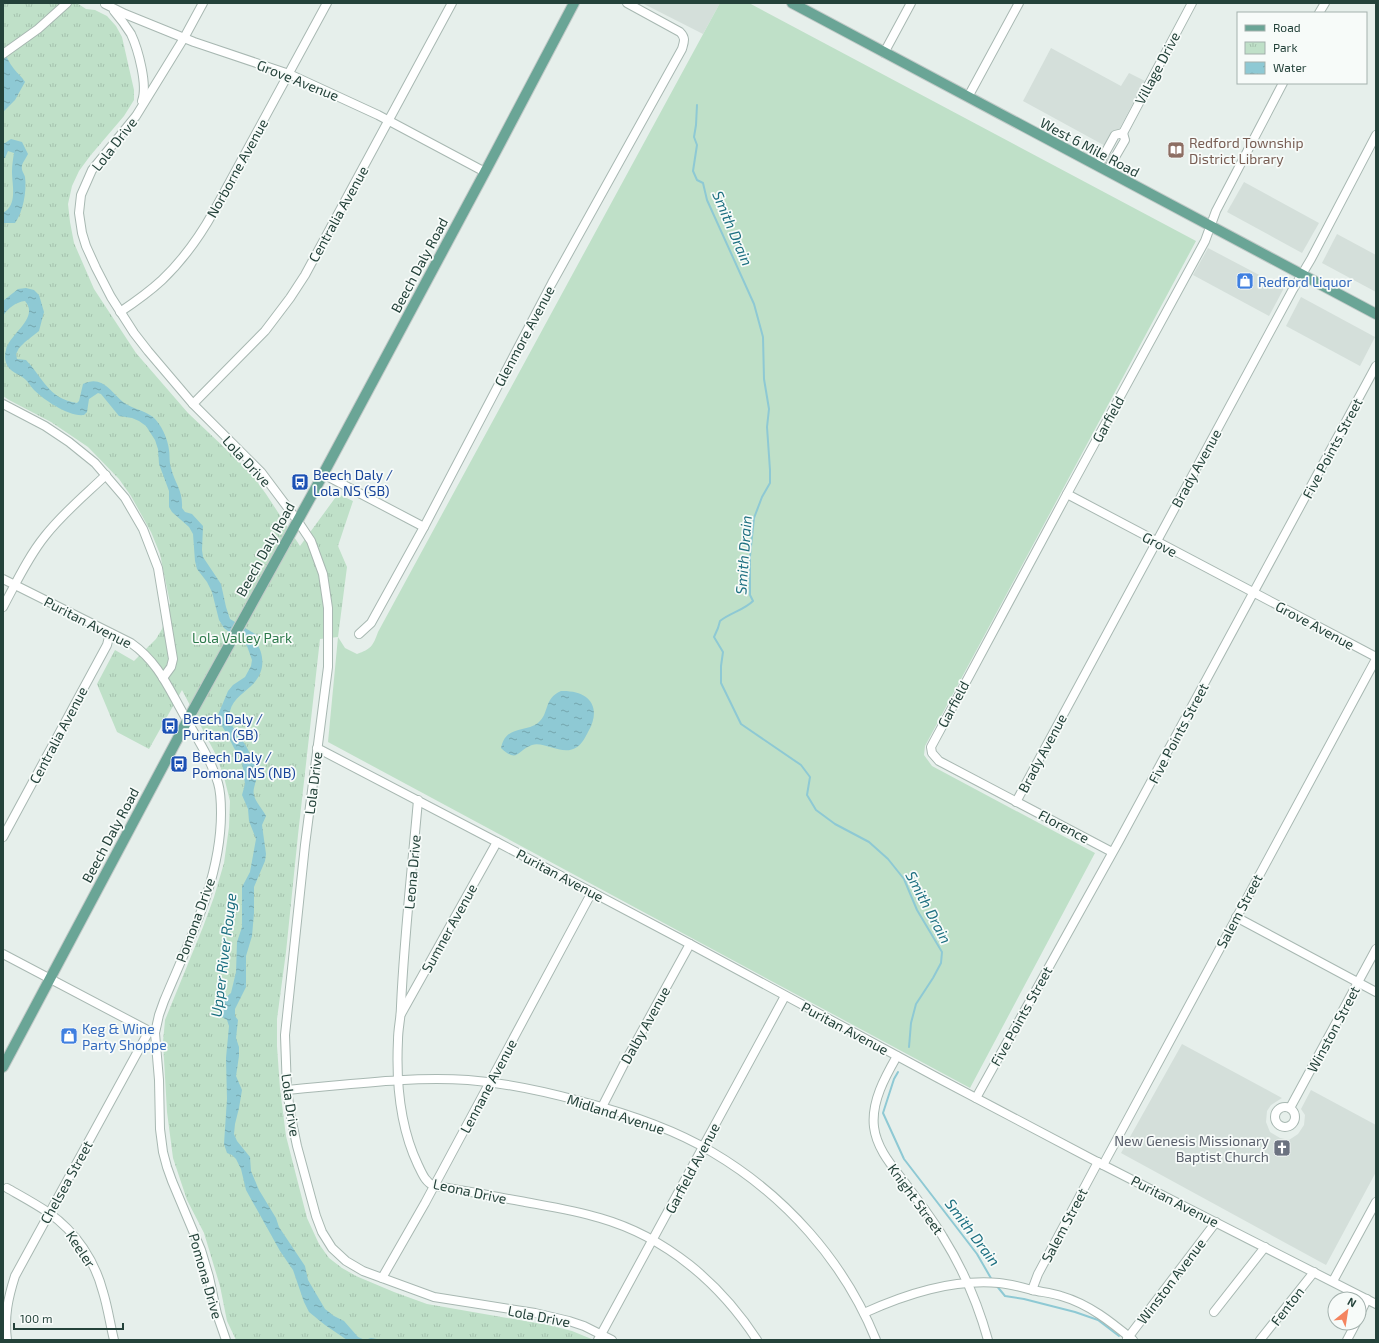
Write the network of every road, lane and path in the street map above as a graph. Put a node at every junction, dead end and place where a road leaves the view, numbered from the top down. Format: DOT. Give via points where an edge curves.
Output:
graph roads {
  1 [pos="67,3"];
  2 [pos="104,3"];
  3 [pos="203,3"];
  4 [pos="327,3"];
  5 [pos="452,3"];
  6 [pos="574,3"];
  7 [pos="627,3"];
  8 [pos="911,3"];
  9 [pos="1019,3"];
  10 [pos="1192,3"];
  11 [pos="1325,3"];
  12 [pos="797,4"];
  13 [pos="1320,12"];
  14 [pos="184,38"];
  15 [pos="6,52"];
  16 [pos="884,53"];
  17 [pos="289,74"];
  18 [pos="1282,84"];
  19 [pos="968,97"];
  20 [pos="139,111"];
  21 [pos="389,121"];
  22 [pos="1376,135"];
  23 [pos="1103,169"];
  24 [pos="485,172"];
  25 [pos="1211,227"];
  26 [pos="1302,275"];
  27 [pos="120,312"];
  28 [pos="1376,314"];
  29 [pos="1376,366"];
  30 [pos="3,404"];
  31 [pos="193,404"];
  32 [pos="323,474"];
  33 [pos="106,475"];
  34 [pos="1067,494"];
  35 [pos="297,520"];
  36 [pos="424,527"];
  37 [pos="1156,542"];
  38 [pos="3,579"];
  39 [pos="15,585"];
  40 [pos="1253,592"];
  41 [pos="3,607"];
  42 [pos="110,633"];
  43 [pos="359,634"];
  44 [pos="1376,658"];
  45 [pos="163,678"];
  46 [pos="186,720"];
  47 [pos="317,748"];
  48 [pos="932,753"];
  49 [pos="418,800"];
  50 [pos="1016,802"];
  51 [pos="3,837"];
  52 [pos="498,842"];
  53 [pos="1112,852"];
  54 [pos="592,892"];
  55 [pos="1236,918"];
  56 [pos="690,944"];
  57 [pos="1376,949"];
  58 [pos="3,954"];
  59 [pos="50,980"];
  60 [pos="1358,982"];
  61 [pos="1376,992"];
  62 [pos="785,996"];
  63 [pos="401,1015"];
  64 [pos="152,1032"];
  65 [pos="897,1056"];
  66 [pos="3,1067"];
  67 [pos="398,1081"];
  68 [pos="489,1083"];
  69 [pos="288,1090"];
  70 [pos="976,1098"];
  71 [pos="602,1107"];
  72 [pos="1290,1108"];
  73 [pos="703,1147"];
  74 [pos="1100,1163"];
  75 [pos="434,1186"];
  76 [pos="7,1188"];
  77 [pos="1376,1202"];
  78 [pos="49,1213"];
  79 [pos="1216,1222"];
  80 [pos="652,1241"];
  81 [pos="1265,1247"];
  82 [pos="1314,1272"];
  83 [pos="382,1278"];
  84 [pos="1333,1282"];
  85 [pos="968,1284"];
  86 [pos="1032,1290"];
  87 [pos="1351,1291"];
  88 [pos="1367,1299"];
  89 [pos="1376,1304"];
  90 [pos="1214,1312"];
  91 [pos="864,1313"];
  92 [pos="1352,1331"];
  93 [pos="600,1337"];
  94 [pos="1130,1339"];
  95 [pos="7,1340"];
  96 [pos="114,1340"];
  97 [pos="226,1340"];
  98 [pos="612,1340"];
  99 [pos="757,1340"];
  100 [pos="876,1340"];
  101 [pos="988,1340"];
  102 [pos="1260,1340"];
  103 [pos="1347,1340"];
  1 -- 15 [label="street" via="38,29"];
  2 -- 14 [label="street, Grove Avenue"];
  2 -- 20 [label="street, Lola Drive" via="131,34 144,84 144,96"];
  3 -- 14 [label="street, Lola Drive"];
  4 -- 17 [label="street, Norborne Avenue"];
  5 -- 21 [label="street, Centralia Avenue"];
  6 -- 24 [label="main road, Beech Daly Road"];
  7 -- 36 [label="street, Glenmore Avenue" via="674,27 684,36 682,49 552,283"];
  8 -- 16 [label="street"];
  9 -- 19 [label="street"];
  10 -- 23 [label="street, Village Drive" via="1123,133 1125,140"];
  11 -- 13 [label="street"];
  12 -- 16 [label="main road, West 6 Mile Road"];
  14 -- 17 [label="street, Grove Avenue"];
  14 -- 20 [label="street, Lola Drive"];
  16 -- 19 [label="main road, West 6 Mile Road"];
  17 -- 21 [label="street, Grove Avenue"];
  17 -- 27 [label="street, Norborne Avenue" via="195,241 162,279"];
  18 -- 25 [label="street, Garfield" via="1216,211"];
  19 -- 23 [label="main road, West 6 Mile Road"];
  20 -- 27 [label="street, Lola Drive" via="92,170 79,203 86,246"];
  21 -- 24 [label="street, Grove Avenue"];
  21 -- 31 [label="street, Centralia Avenue" via="290,298 265,331"];
  22 -- 26 [label="street, Brady Avenue"];
  23 -- 25 [label="main road, West 6 Mile Road"];
  24 -- 32 [label="main road, Beech Daly Road"];
  25 -- 26 [label="main road, West 6 Mile Road"];
  25 -- 34 [label="street, Garfield"];
  26 -- 28 [label="main road, West 6 Mile Road"];
  26 -- 37 [label="street, Brady Avenue"];
  27 -- 31 [label="street, Lola Drive" via="148,351"];
  29 -- 40 [label="street, Five Points Street"];
  30 -- 33 [label="street" via="69,442 95,462"];
  31 -- 35 [label="street, Lola Drive" via="256,466"];
  32 -- 35 [label="main road, Beech Daly Road"];
  32 -- 36 [label="street"];
  33 -- 39 [label="street" via="68,510 46,535"];
  33 -- 45 [label="street" via="125,498 136,517 158,568 173,659"];
  34 -- 37 [label="street, Grove"];
  34 -- 48 [label="street, Garfield" via="933,741"];
  35 -- 46 [label="main road, Beech Daly Road"];
  35 -- 47 [label="street, Lola Drive" via="311,541 323,574 328,608 328,667"];
  36 -- 43 [label="street, Glenmore Avenue" via="371,623"];
  37 -- 40 [label="street, Grove"];
  37 -- 50 [label="street, Brady Avenue"];
  38 -- 39 [label="street, Puritan Avenue"];
  39 -- 41 [label="street"];
  39 -- 42 [label="street, Puritan Avenue"];
  40 -- 44 [label="street, Grove Avenue"];
  40 -- 53 [label="street, Five Points Street"];
  42 -- 45 [label="street, Puritan Avenue" via="142,650"];
  42 -- 51 [label="street, Centralia Avenue" via="106,645"];
  44 -- 55 [label="street, Salem Street"];
  45 -- 46 [label="street, Pomona Drive"];
  46 -- 59 [label="main road, Beech Daly Road"];
  46 -- 64 [label="street, Pomona Drive" via="211,764 218,783 221,822 213,872 200,915"];
  47 -- 49 [label="street, Puritan Avenue"];
  47 -- 69 [label="street, Lola Drive" via="285,1020 284,1049"];
  48 -- 50 [label="street, Florence" via="939,761"];
  49 -- 52 [label="street, Puritan Avenue"];
  49 -- 63 [label="street, Leona Drive"];
  50 -- 53 [label="street, Florence"];
  52 -- 54 [label="street, Puritan Avenue"];
  52 -- 63 [label="street, Sumner Avenue"];
  53 -- 70 [label="street, Five Points Street"];
  54 -- 56 [label="street, Puritan Avenue"];
  54 -- 68 [label="street, Lennane Avenue"];
  55 -- 60 [label="street"];
  55 -- 74 [label="street, Salem Street"];
  56 -- 62 [label="street, Puritan Avenue"];
  56 -- 71 [label="street, Dalby Avenue"];
  57 -- 60 [label="street, Winston Street"];
  58 -- 59 [label="street"];
  59 -- 64 [label="street"];
  59 -- 66 [label="main road, Beech Daly Road"];
  60 -- 61 [label="street"];
  60 -- 72 [label="street, Winston Street"];
  62 -- 65 [label="street, Puritan Avenue"];
  62 -- 73 [label="street, Garfield Avenue"];
  63 -- 67 [label="street, Leona Drive"];
  64 -- 78 [label="street, Chelsea Street"];
  64 -- 97 [label="street, Pomona Drive" via="159,1080 160,1129 167,1167 201,1250"];
  65 -- 70 [label="street, Puritan Avenue"];
  65 -- 85 [label="street, Knight Street" via="875,1104 873,1120 876,1136 886,1157 943,1237"];
  67 -- 68 [label="street, Midland Avenue" via="449,1080"];
  67 -- 69 [label="street, Midland Avenue"];
  67 -- 75 [label="street, Leona Drive" via="408,1138 425,1179 428,1184"];
  68 -- 71 [label="street, Midland Avenue" via="536,1090"];
  68 -- 75 [label="street, Lennane Avenue"];
  69 -- 83 [label="street, Lola Drive" via="297,1146 322,1232 332,1248 346,1261"];
  70 -- 74 [label="street, Puritan Avenue"];
  71 -- 73 [label="street, Midland Avenue" via="653,1124"];
  73 -- 80 [label="street, Garfield Avenue"];
  73 -- 91 [label="street, Midland Avenue" via="748,1176 792,1214 831,1260"];
  74 -- 79 [label="street, Puritan Avenue"];
  74 -- 86 [label="street, Salem Street" via="1038,1274"];
  75 -- 80 [label="street, Leona Drive" via="575,1211 625,1226"];
  75 -- 83 [label="street, Lennane Avenue"];
  76 -- 78 [label="street, Keeler"];
  77 -- 84 [label="street"];
  78 -- 95 [label="street, Chelsea Street" via="15,1276 7,1303"];
  78 -- 96 [label="street, Keeler" via="71,1232 90,1260 104,1293"];
  79 -- 81 [label="street, Puritan Avenue"];
  79 -- 94 [label="street, Winston Avenue"];
  80 -- 93 [label="street, Garfield Avenue"];
  80 -- 99 [label="street, Leona Drive" via="679,1257 710,1282 738,1312"];
  81 -- 82 [label="street, Puritan Avenue"];
  81 -- 90 [label="street"];
  82 -- 84 [label="street, Puritan Avenue"];
  82 -- 102 [label="street, Fenton"];
  83 -- 93 [label="street, Lola Drive" via="434,1297 550,1316 584,1326"];
  84 -- 87 [label="street, Puritan Avenue"];
  85 -- 86 [label="street" via="1000,1283"];
  85 -- 91 [label="street" via="954,1284 912,1294"];
  85 -- 101 [label="street, Knight Street"];
  86 -- 94 [label="street" via="1061,1296 1085,1305 1107,1318"];
  88 -- 89 [label="street, Puritan Avenue"];
  91 -- 100 [label="street, Midland Avenue"];
  92 -- 103 [label="street"];
  93 -- 98 [label="street, Lola Drive"];
}
